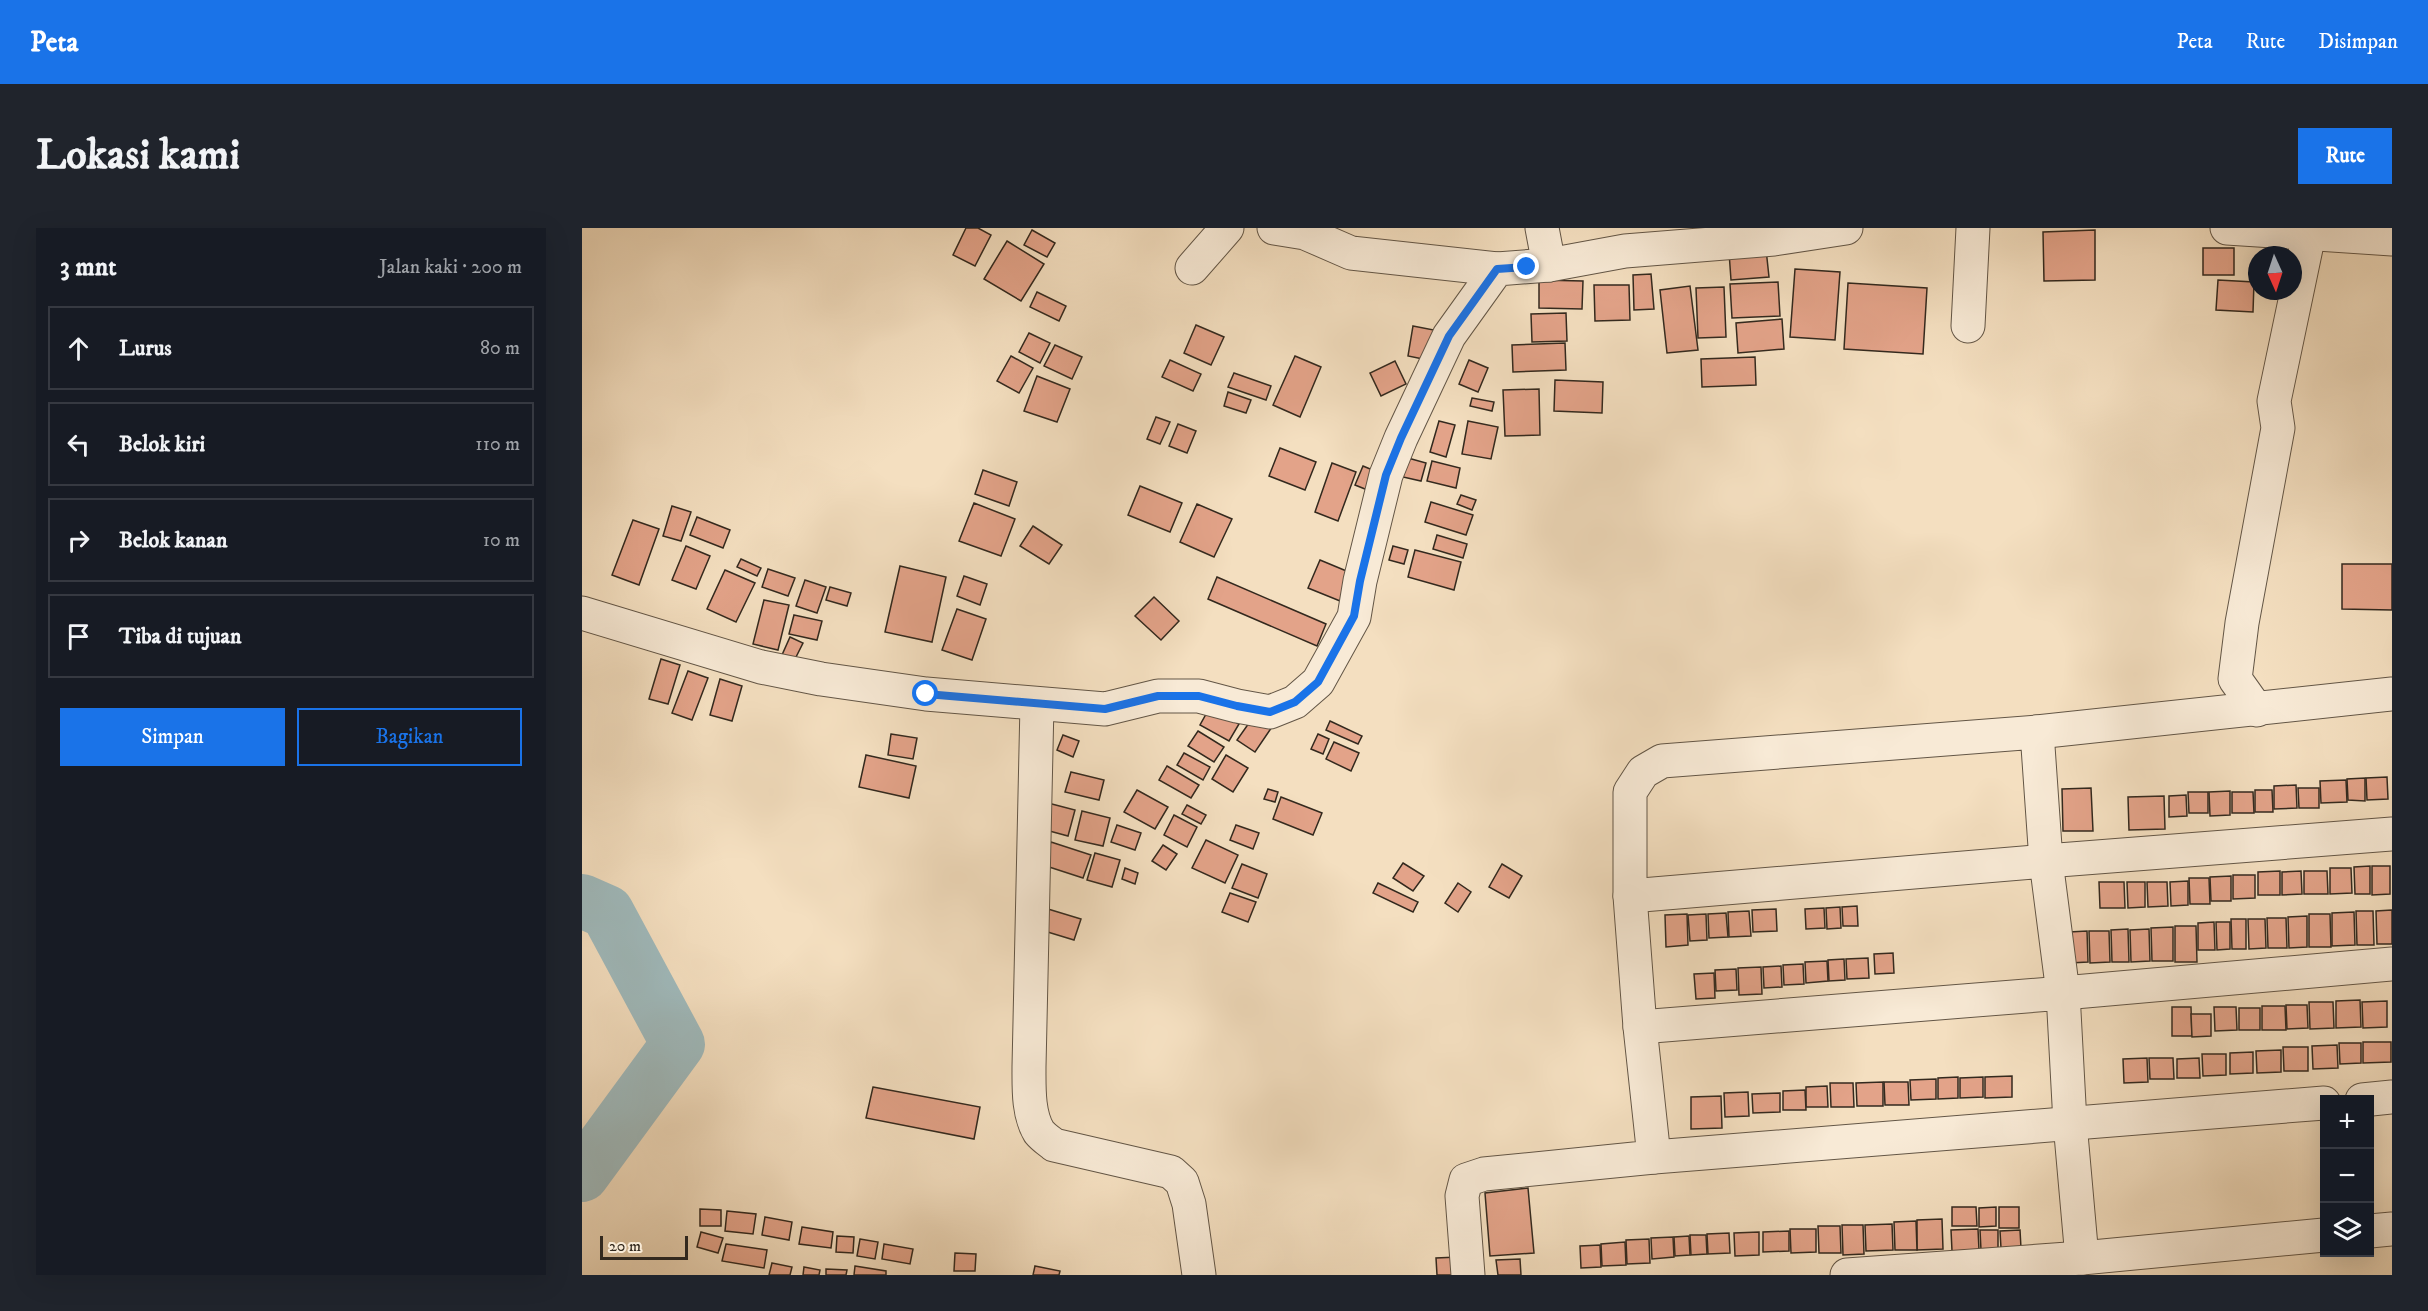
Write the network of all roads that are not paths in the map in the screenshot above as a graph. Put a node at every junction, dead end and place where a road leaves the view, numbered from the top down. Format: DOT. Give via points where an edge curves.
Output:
graph roads {
  1 [pos="1227,228"];
  2 [pos="1274,228"];
  3 [pos="1542,228"];
  4 [pos="1846,228"];
  5 [pos="1973,228"];
  6 [pos="2227,228"];
  7 [pos="2309,234"];
  8 [pos="2372,235"];
  9 [pos="1624,239"];
  10 [pos="1549,265"];
  11 [pos="1192,268"];
  12 [pos="1497,269"];
  13 [pos="1968,326"];
  14 [pos="582,613"];
  15 [pos="2392,694"];
  16 [pos="1037,704"];
  17 [pos="2257,710"];
  18 [pos="2037,732"];
  19 [pos="2392,834"];
  20 [pos="2046,861"];
  21 [pos="1630,896"];
  22 [pos="2392,964"];
  23 [pos="2063,993"];
  24 [pos="1640,1027"];
  25 [pos="2392,1097"];
  26 [pos="2374,1099"];
  27 [pos="2320,1102"];
  28 [pos="2070,1123"];
  29 [pos="1654,1156"];
  30 [pos="2392,1229"];
  31 [pos="2374,1231"];
  32 [pos="2320,1235"];
  33 [pos="2082,1258"];
  34 [pos="1199,1275"];
  35 [pos="1468,1275"];
  36 [pos="1847,1275"];
  1 -- 11 [label="street"];
  2 -- 12 [label="street" via="1305,233 1352,253"];
  3 -- 10 [label="street"];
  4 -- 9 [label="street" via="1774,239"];
  5 -- 13 [label="street"];
  6 -- 7 [label="street"];
  7 -- 8 [label="street"];
  7 -- 17 [label="street" via="2274,401 2278,428 2241,623 2235,679"];
  9 -- 10 [label="street"];
  10 -- 12 [label="street"];
  12 -- 16 [label="street" via="1449,336 1401,438 1386,475 1354,616 1318,682 1295,702 1270,712 1199,696 1158,696 1105,709"];
  14 -- 16 [label="street" via="761,667 821,679"];
  15 -- 17 [label="street"];
  16 -- 34 [label="street" via="1029,1067 1032,1113 1040,1133 1054,1145 1171,1172 1182,1182"];
  17 -- 18 [label="street"];
  18 -- 20 [label="street"];
  18 -- 21 [label="street" via="1662,761 1643,772 1630,792"];
  19 -- 20 [label="street"];
  20 -- 21 [label="street"];
  20 -- 23 [label="street"];
  21 -- 24 [label="street"];
  22 -- 23 [label="street"];
  23 -- 24 [label="street"];
  23 -- 28 [label="street"];
  24 -- 29 [label="street"];
  25 -- 26 [label="street"];
  27 -- 28 [label="street"];
  28 -- 29 [label="street"];
  28 -- 33 [label="street"];
  29 -- 35 [label="street" via="1484,1174 1466,1180 1461,1196"];
  30 -- 31 [label="street"];
  32 -- 33 [label="street"];
  33 -- 36 [label="street"];
}
